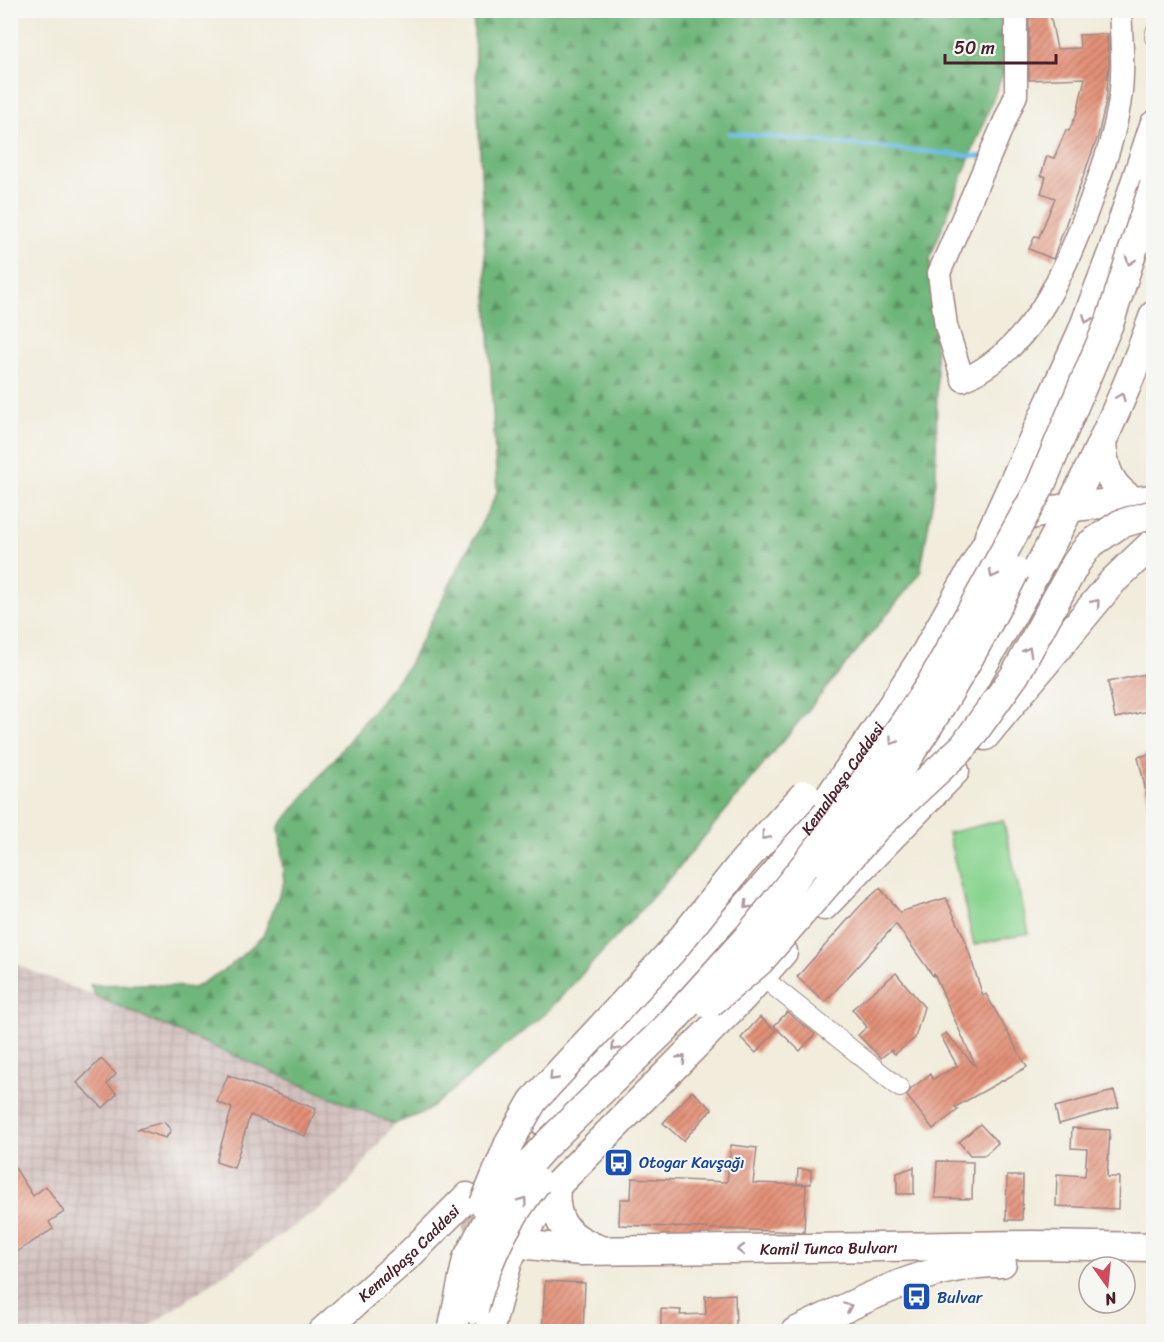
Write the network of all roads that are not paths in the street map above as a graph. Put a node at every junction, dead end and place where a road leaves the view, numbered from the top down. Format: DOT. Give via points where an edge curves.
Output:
graph roads {
  1 [pos="1016,10"];
  2 [pos="1120,10"];
  3 [pos="1154,125"];
  4 [pos="1154,185"];
  5 [pos="1154,248"];
  6 [pos="1154,315"];
  7 [pos="1102,443"];
  8 [pos="1149,506"];
  9 [pos="1070,509"];
  10 [pos="987,540"];
  11 [pos="1154,542"];
  12 [pos="1041,564"];
  13 [pos="926,652"];
  14 [pos="971,687"];
  15 [pos="874,733"];
  16 [pos="804,927"];
  17 [pos="702,955"];
  18 [pos="762,977"];
  19 [pos="743,997"];
  20 [pos="709,1004"];
  21 [pos="900,1088"];
  22 [pos="543,1121"];
  23 [pos="556,1186"];
  24 [pos="467,1197"];
  25 [pos="463,1226"];
  26 [pos="1154,1247"];
  27 [pos="511,1248"];
  28 [pos="600,1250"];
  29 [pos="411,1252"];
  30 [pos="467,1259"];
  31 [pos="1154,1264"];
  32 [pos="322,1332"];
  33 [pos="452,1332"];
  34 [pos="471,1332"];
  35 [pos="489,1332"];
  36 [pos="795,1332"];
  1 -- 2 [label="street" via="1016,95 939,273 946,326 963,380 985,370 1017,343 1062,275 1100,177 1118,116 1122,82"];
  3 -- 10 [label="main road, one-way" via="1081,334"];
  4 -- 30 [label="main road, one-way, bridge" via="1110,321 1040,487 930,685 853,800 775,904 666,1028 509,1186"];
  5 -- 20 [label="main road, bridge" via="1135,308 1057,494 939,711 863,822"];
  7 -- 6 [label="main road, one-way"];
  7 -- 8 [label="main road" via="1111,483"];
  7 -- 9 [label="main road"];
  8 -- 9 [label="main road, Kemalpaşa Caddesi"];
  8 -- 12 [label="main road" via="1091,523 1067,537"];
  20 -- 8 [label="main road, one-way, bridge" via="759,962 874,829 964,746 1015,675 1089,545"];
  9 -- 10 [label="main road, Kemalpaşa Caddesi" via="1010,520"];
  9 -- 12 [label="main road"];
  10 -- 13 [label="main road, Kemalpaşa Caddesi"];
  16 -- 11 [label="main road, one-way" via="963,763 1113,581"];
  12 -- 14 [label="main road"];
  13 -- 14 [label="main road" via="942,642 961,645 974,658 976,668"];
  13 -- 15 [label="main road, Kemalpaşa Caddesi"];
  14 -- 16 [label="main road" via="913,778"];
  15 -- 17 [label="main road, Kemalpaşa Caddesi, one-way" via="776,873"];
  15 -- 30 [label="main road, one-way, bridge" via="805,794 743,862 671,952 532,1101 492,1185"];
  16 -- 18 [label="main road"];
  17 -- 19 [label="main road" via="698,981 708,996 724,1002"];
  17 -- 22 [label="main road, Kemalpaşa Caddesi, one-way"];
  18 -- 19 [label="main road"];
  18 -- 21 [label="street"];
  23 -- 19 [label="main road, one-way"];
  34 -- 20 [label="main road, one-way, bridge" via="481,1281 521,1201"];
  23 -- 27 [label="main road"];
  23 -- 28 [label="main road" via="555,1211 561,1224 577,1239"];
  24 -- 29 [label="main road, Kemalpaşa Caddesi"];
  25 -- 29 [label="main road"];
  26 -- 28 [label="main road, Kamil Tunca Bulvarı, one-way"];
  27 -- 28 [label="main road, Kamil Tunca Bulvarı"];
  27 -- 35 [label="main road"];
  29 -- 32 [label="main road, Kemalpaşa Caddesi"];
  30 -- 33 [label="main road, bridge"];
  36 -- 31 [label="main road, one-way" via="913,1279 955,1269 998,1262"];
}
